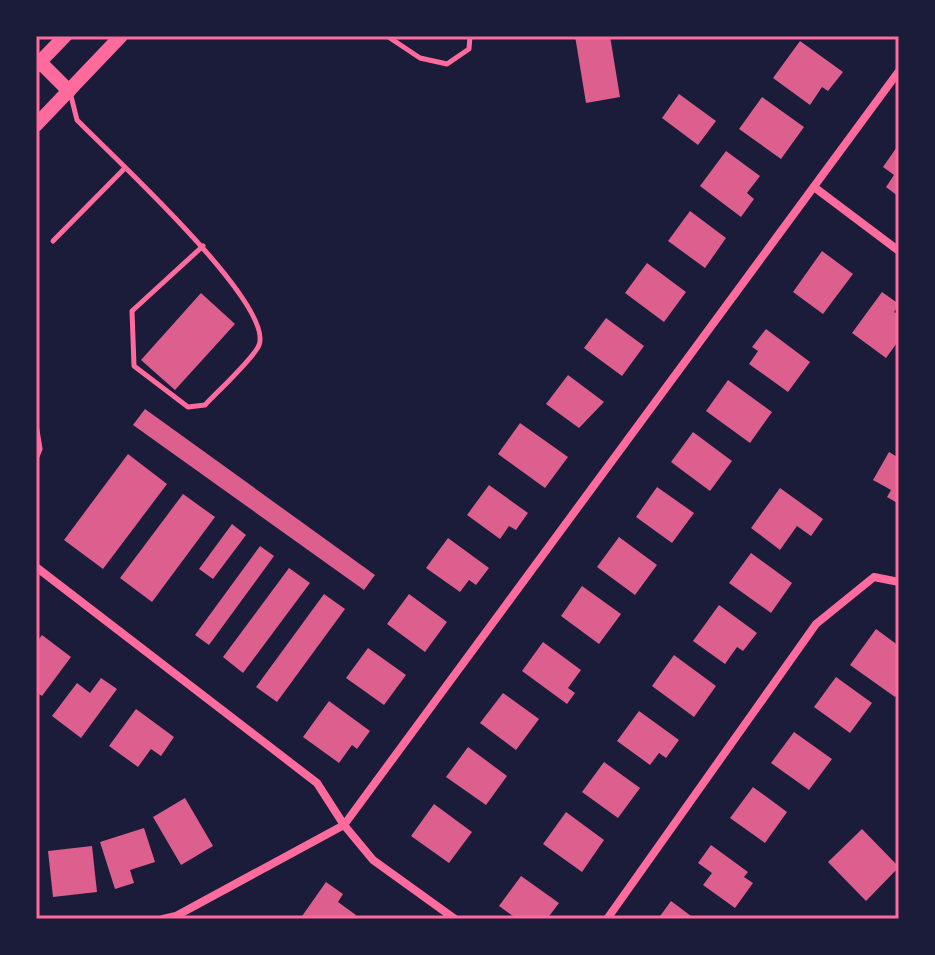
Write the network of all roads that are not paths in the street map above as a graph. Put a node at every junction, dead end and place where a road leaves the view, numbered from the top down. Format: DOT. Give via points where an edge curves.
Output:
graph roads {
  1 [pos="65,36"];
  2 [pos="121,36"];
  3 [pos="387,36"];
  4 [pos="470,36"];
  5 [pos="37,62"];
  6 [pos="899,71"];
  7 [pos="69,91"];
  8 [pos="36,125"];
  9 [pos="125,168"];
  10 [pos="814,187"];
  11 [pos="53,241"];
  12 [pos="203,246"];
  13 [pos="899,251"];
  14 [pos="36,424"];
  15 [pos="36,459"];
  16 [pos="36,567"];
  17 [pos="899,582"];
  18 [pos="344,825"];
  19 [pos="177,918"];
  20 [pos="163,919"];
  21 [pos="455,919"];
  22 [pos="607,919"];
  1 -- 5 [label="main road"];
  2 -- 7 [label="main road"];
  3 -- 4 [label="lane" via="420,58 447,64 469,49"];
  5 -- 7 [label="main road"];
  6 -- 10 [label="street"];
  7 -- 8 [label="main road"];
  7 -- 9 [label="lane" via="77,120"];
  9 -- 11 [label="lane"];
  9 -- 12 [label="lane"];
  10 -- 13 [label="street"];
  10 -- 18 [label="street"];
  12 -- 12 [label="lane" via="260,324 259,346 205,405 188,407 134,366 132,311"];
  14 -- 15 [label="lane"];
  16 -- 18 [label="street" via="317,783"];
  17 -- 22 [label="street" via="874,577 816,624"];
  18 -- 19 [label="street"];
  18 -- 21 [label="street" via="373,860"];
  19 -- 20 [label="street"];
}
